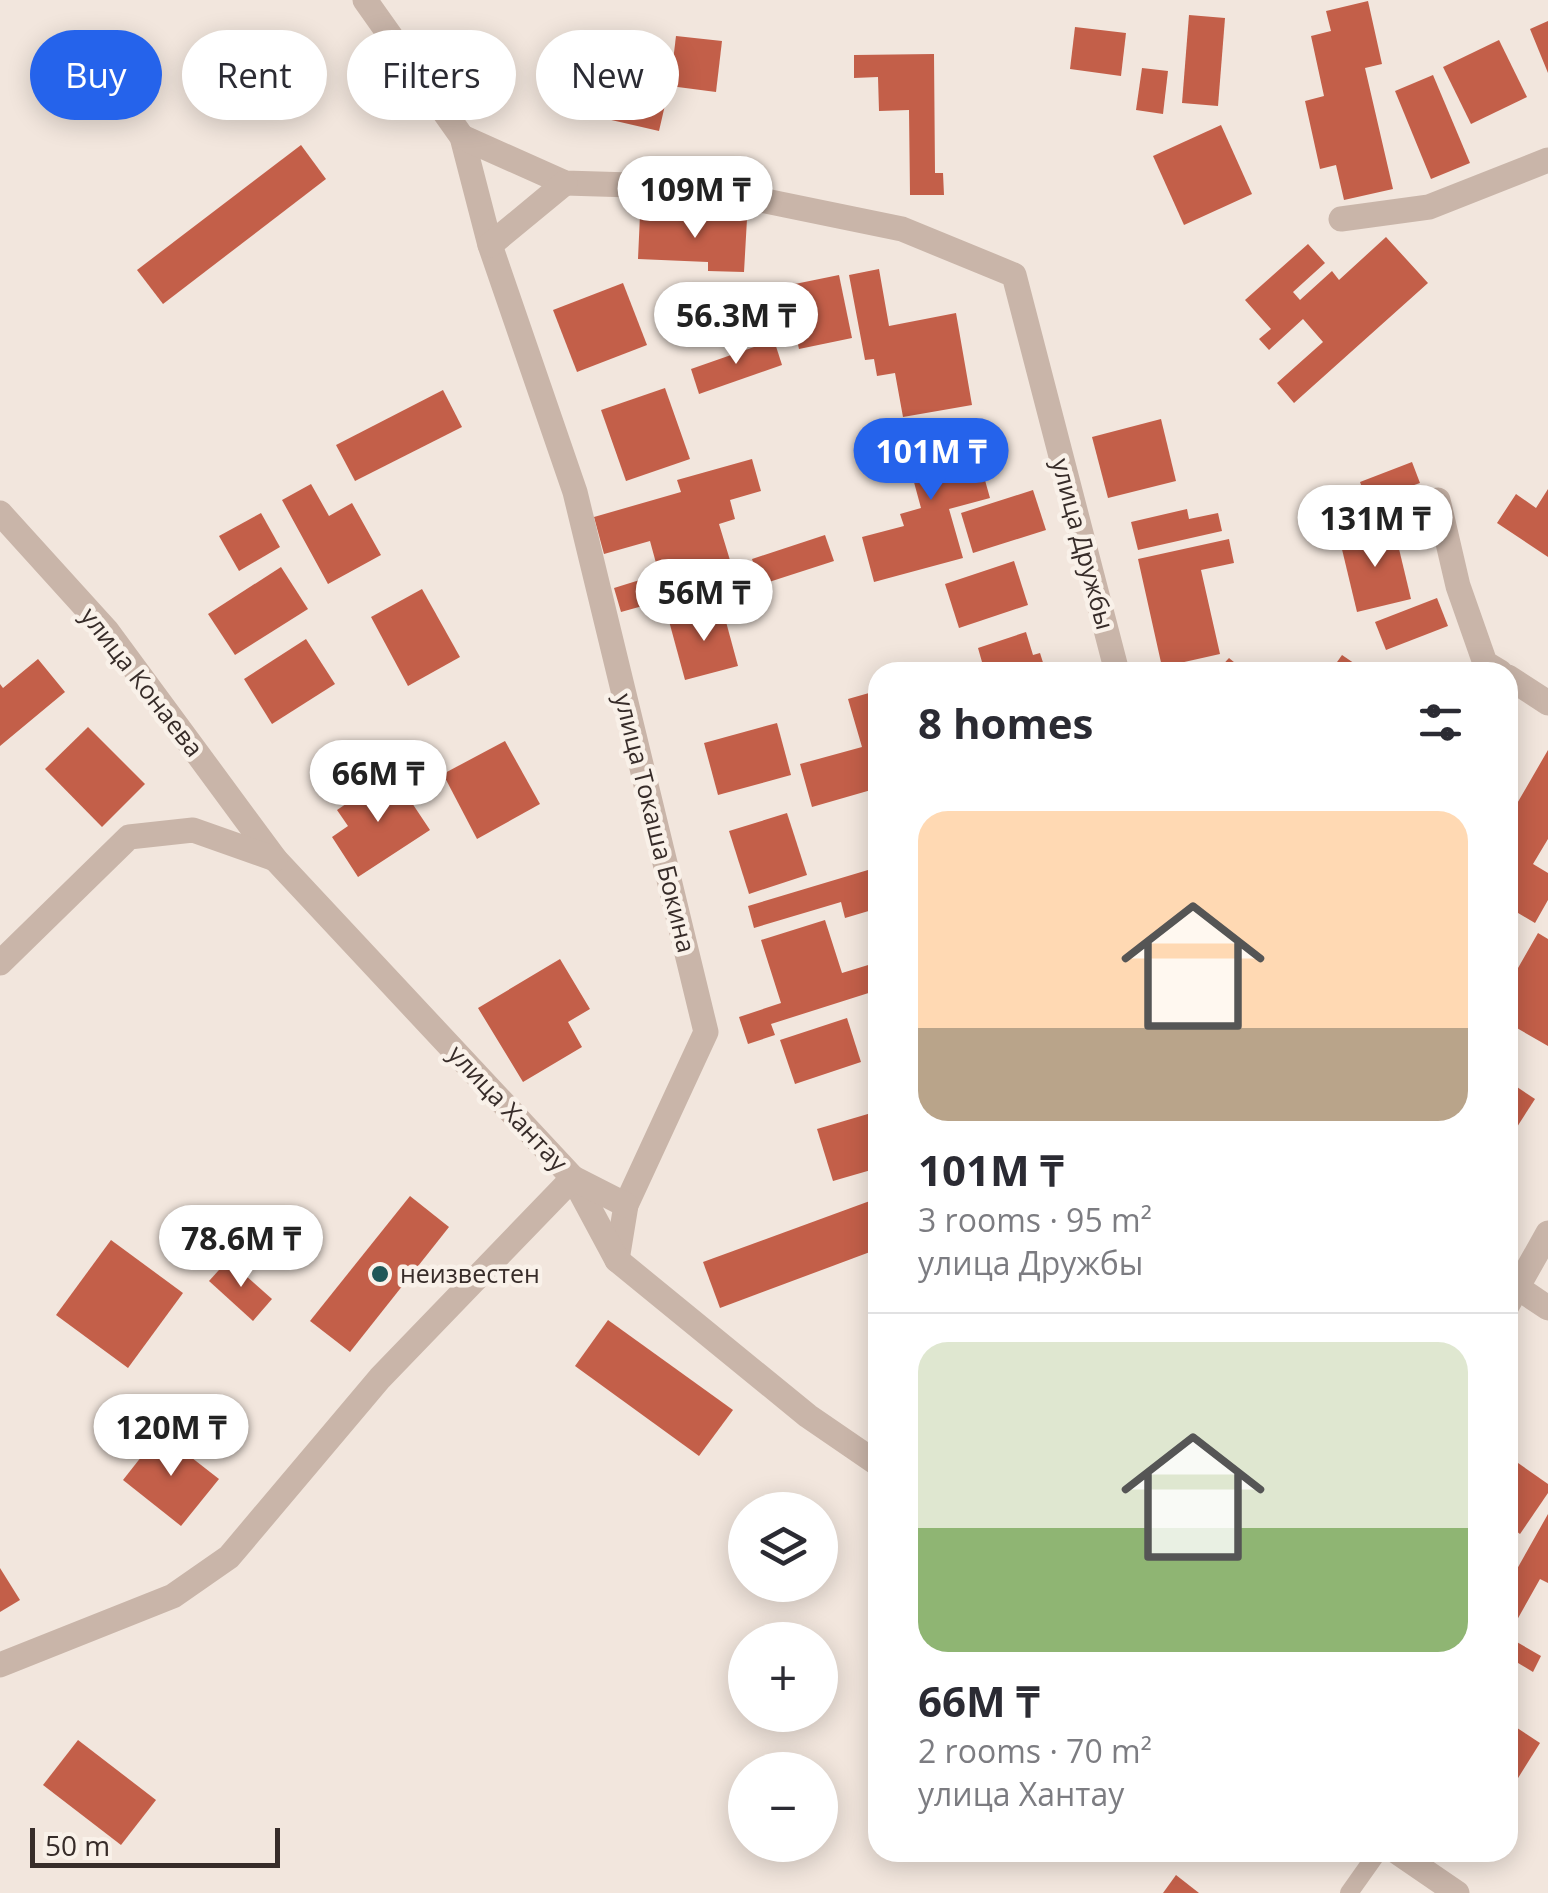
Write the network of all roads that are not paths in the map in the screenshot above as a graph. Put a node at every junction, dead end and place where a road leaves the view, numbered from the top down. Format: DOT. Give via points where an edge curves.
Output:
graph roads {
  1 [pos="365,0"];
  2 [pos="462,137"];
  3 [pos="1548,160"];
  4 [pos="565,184"];
  5 [pos="1341,219"];
  6 [pos="490,245"];
  7 [pos="1438,500"];
  8 [pos="0,513"];
  9 [pos="1114,662"];
  10 [pos="1485,662"];
  11 [pos="1518,684"];
  12 [pos="1548,703"];
  13 [pos="275,859"];
  14 [pos="0,963"];
  15 [pos="573,1178"];
  16 [pos="626,1204"];
  17 [pos="1548,1233"];
  18 [pos="617,1260"];
  19 [pos="1518,1280"];
  20 [pos="1518,1294"];
  21 [pos="1548,1308"];
  22 [pos="868,1457"];
  23 [pos="0,1665"];
  24 [pos="1371,1862"];
  25 [pos="1412,1862"];
  26 [pos="1349,1893"];
  27 [pos="1457,1893"];
  1 -- 2 [label="street, улица Токаша Бокина"];
  2 -- 4 [label="street, улица Дружбы"];
  2 -- 6 [label="street, улица Токаша Бокина"];
  3 -- 5 [label="street" via="1428,208"];
  4 -- 6 [label="street"];
  4 -- 9 [label="street, улица Дружбы" via="697,187 902,229 1014,275"];
  6 -- 16 [label="street, улица Токаша Бокина" via="575,492 706,1032"];
  7 -- 10 [label="street"];
  8 -- 13 [label="street, улица Конаева" via="106,631"];
  11 -- 12 [label="street"];
  13 -- 14 [label="street" via="194,830 129,837"];
  13 -- 15 [label="street, улица Хантау"];
  15 -- 16 [label="street"];
  15 -- 18 [label="street, улица Хантау"];
  15 -- 23 [label="street" via="380,1378 230,1557 173,1596"];
  16 -- 18 [label="street, улица Токаша Бокина"];
  17 -- 19 [label="street"];
  18 -- 22 [label="street, улица Хантау"];
  20 -- 21 [label="street"];
  24 -- 26 [label="lane"];
  25 -- 27 [label="street"];
}
